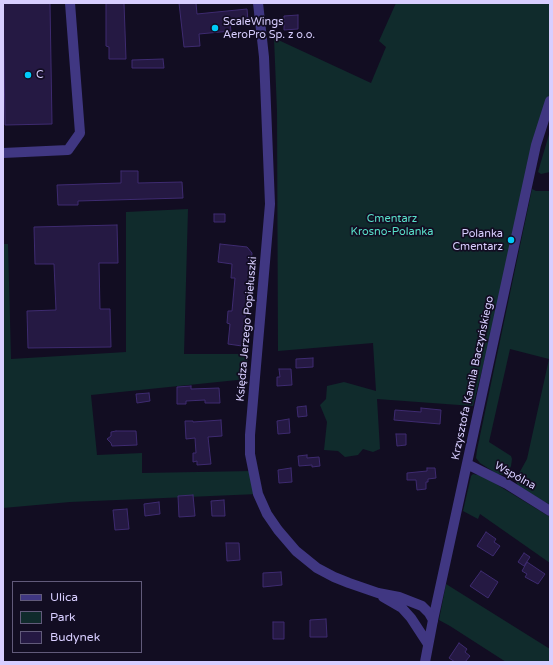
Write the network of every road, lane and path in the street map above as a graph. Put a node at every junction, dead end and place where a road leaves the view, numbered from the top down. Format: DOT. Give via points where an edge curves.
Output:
graph roads {
  1 [pos="70,3"];
  2 [pos="258,3"];
  3 [pos="550,101"];
  4 [pos="3,153"];
  5 [pos="467,464"];
  6 [pos="550,511"];
  7 [pos="378,593"];
  8 [pos="439,594"];
  9 [pos="422,606"];
  10 [pos="409,616"];
  11 [pos="433,620"];
  12 [pos="428,644"];
  13 [pos="425,662"];
  1 -- 4 [label="street" via="80,133 68,150"];
  2 -- 7 [label="street, Księdza Jerzego Popiełuszki" via="266,103 270,204 250,435 253,471 258,494 267,514 296,552 334,577"];
  3 -- 5 [label="street, Krzysztofa Kamila Baczyńskiego" via="534,151"];
  5 -- 6 [label="street, Wspólna" via="507,484"];
  5 -- 8 [label="street, Krzysztofa Kamila Baczyńskiego"];
  7 -- 9 [label="street, Księdza Jerzego Popiełuszki" via="399,597"];
  7 -- 10 [label="street, Księdza Jerzego Popiełuszki" via="402,608"];
  8 -- 9 [label="street" via="429,604"];
  8 -- 11 [label="street, Krzysztofa Kamila Baczyńskiego"];
  9 -- 11 [label="street"];
  10 -- 11 [label="street"];
  10 -- 12 [label="street, Księdza Jerzego Popiełuszki"];
  11 -- 12 [label="street, Krzysztofa Kamila Baczyńskiego"];
  12 -- 13 [label="street, Krzysztofa Kamila Baczyńskiego"];
}
